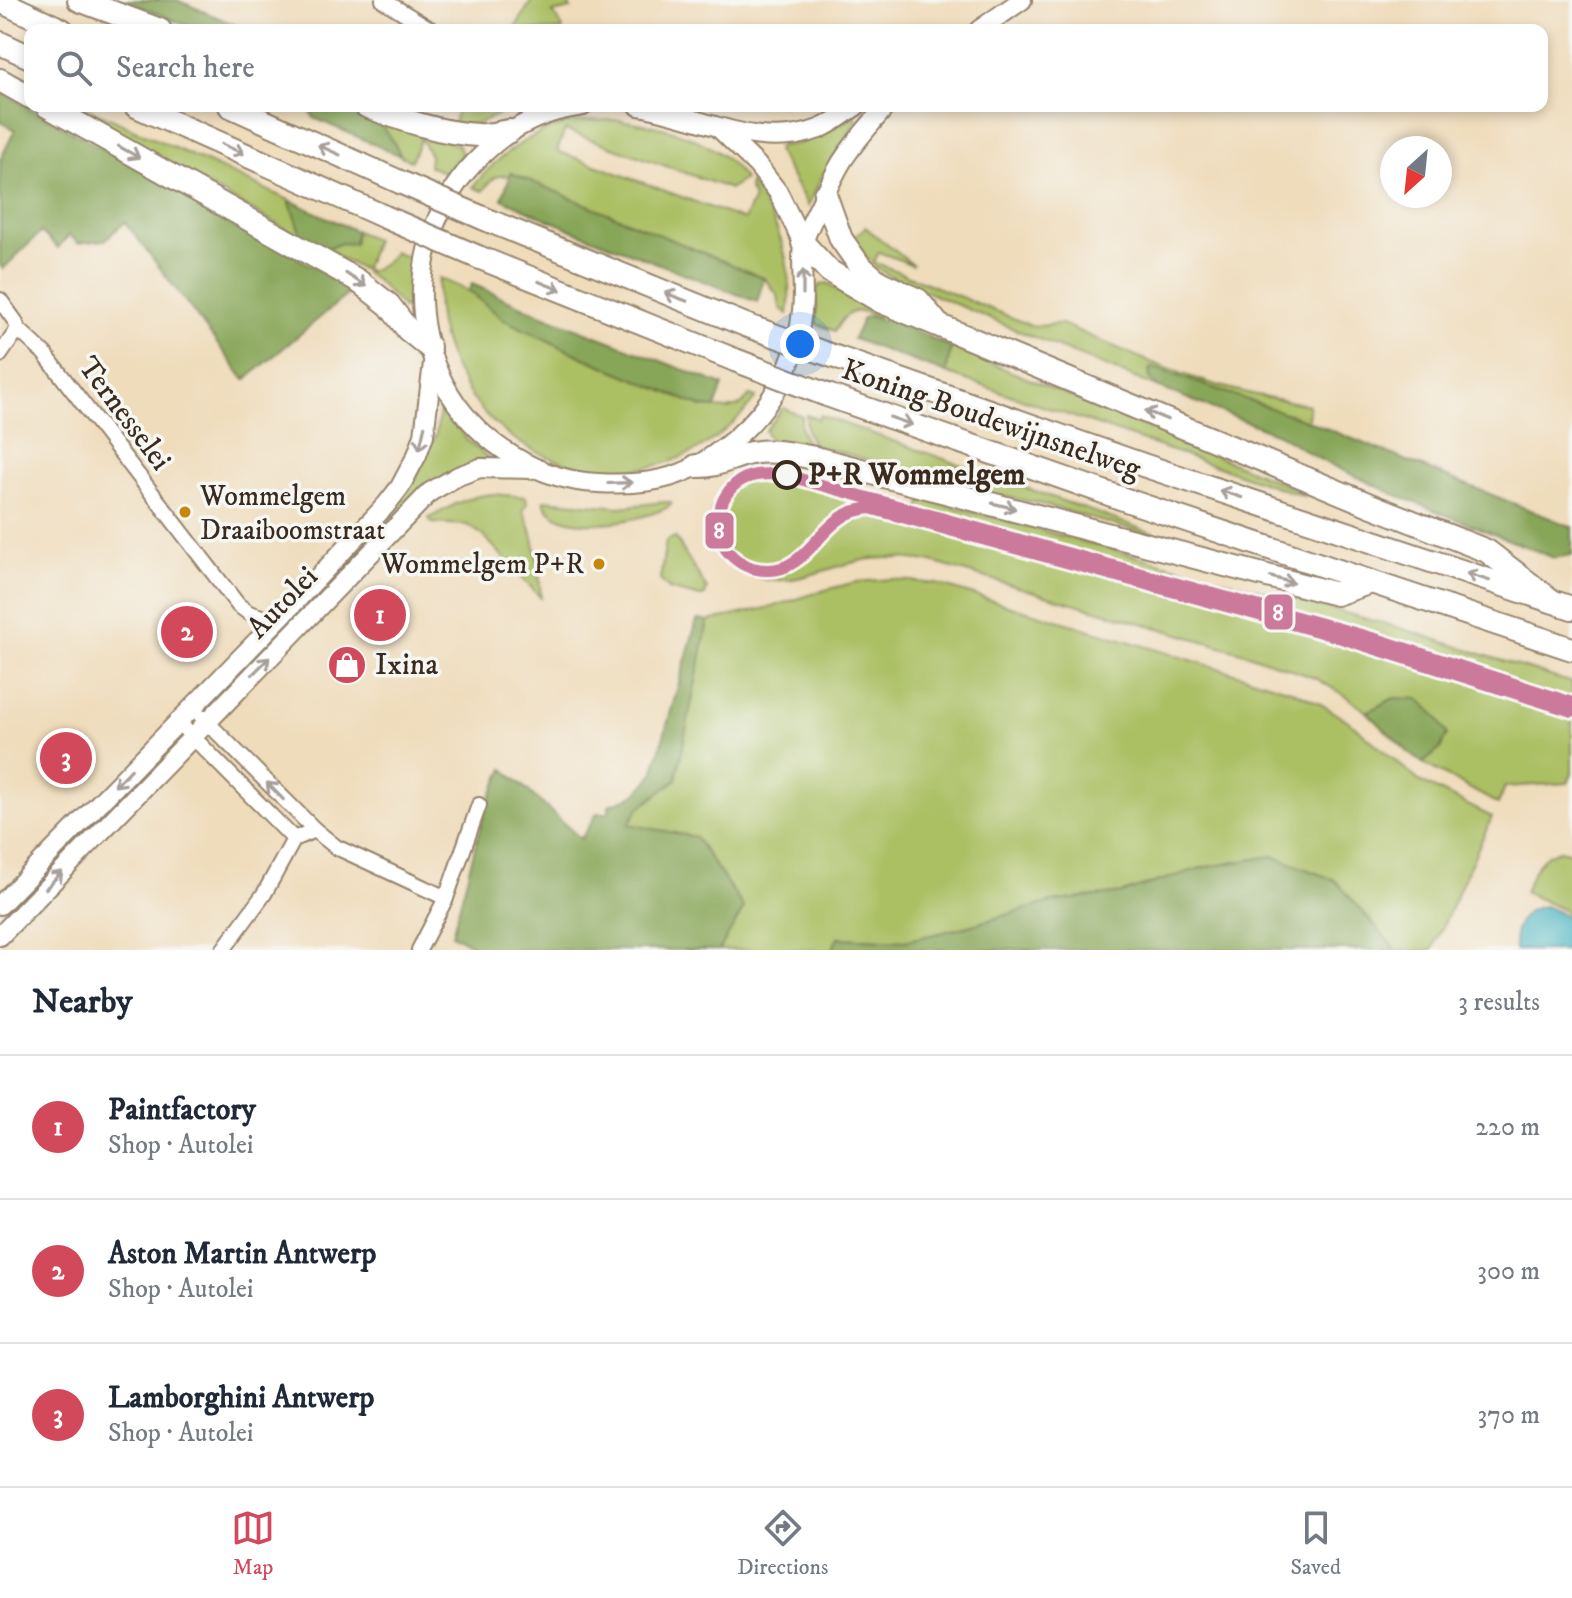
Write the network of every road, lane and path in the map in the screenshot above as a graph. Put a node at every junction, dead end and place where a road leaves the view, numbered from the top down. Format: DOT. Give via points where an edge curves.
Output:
graph roads {
  1 [pos="79,0"];
  2 [pos="383,0"];
  3 [pos="1022,0"];
  4 [pos="0,1"];
  5 [pos="49,24"];
  6 [pos="144,24"];
  7 [pos="422,24"];
  8 [pos="988,24"];
  9 [pos="0,43"];
  10 [pos="24,54"];
  11 [pos="0,80"];
  12 [pos="24,94"];
  13 [pos="58,112"];
  14 [pos="149,112"];
  15 [pos="243,112"];
  16 [pos="382,112"];
  17 [pos="552,112"];
  18 [pos="669,112"];
  19 [pos="846,112"];
  20 [pos="881,112"];
  21 [pos="718,127"];
  22 [pos="510,131"];
  23 [pos="825,194"];
  24 [pos="803,243"];
  25 [pos="0,300"];
  26 [pos="939,326"];
  27 [pos="18,329"];
  28 [pos="0,355"];
  29 [pos="431,355"];
  30 [pos="696,466"];
  31 [pos="535,469"];
  32 [pos="1371,582"];
  33 [pos="1562,604"];
  34 [pos="275,621"];
  35 [pos="1572,649"];
  36 [pos="192,707"];
  37 [pos="178,722"];
  38 [pos="207,722"];
  39 [pos="192,736"];
  40 [pos="479,805"];
  41 [pos="315,830"];
  42 [pos="294,839"];
  43 [pos="446,898"];
  44 [pos="0,905"];
  45 [pos="0,936"];
  46 [pos="223,950"];
  47 [pos="419,950"];
  1 -- 6 [label="highway"];
  2 -- 7 [label="street"];
  3 -- 8 [label="main road"];
  4 -- 5 [label="highway"];
  9 -- 10 [label="highway"];
  11 -- 12 [label="highway"];
  13 -- 29 [label="highway, one-way" via="357,280 389,305"];
  14 -- 32 [label="highway, Koning Boudewijnsnelweg, one-way, bridge" via="478,257 735,360"];
  33 -- 15 [label="highway, Koning Boudewijnsnelweg, one-way, bridge" via="748,326 492,222"];
  16 -- 22 [label="highway" via="445,131"];
  17 -- 22 [label="main road, Autolei"];
  18 -- 21 [label="main road, Autolei"];
  19 -- 21 [label="main road, Autolei" via="821,128 786,137 758,137"];
  20 -- 23 [label="main road, Autolei" via="840,164"];
  21 -- 24 [label="main road, Autolei" via="778,192"];
  22 -- 29 [label="main road, Autolei" via="461,176 439,213 422,282"];
  23 -- 24 [label="main road, Autolei"];
  23 -- 26 [label="highway" via="841,239 860,266 879,282 918,300"];
  24 -- 26 [label="highway" via="843,281"];
  30 -- 24 [label="main road, Autolei, one-way" via="747,429 788,369 800,329"];
  25 -- 27 [label="street, Ternesselei"];
  33 -- 26 [label="highway, one-way" via="1487,551"];
  27 -- 28 [label="street"];
  27 -- 34 [label="street, Ternesselei" via="45,355 238,605"];
  29 -- 31 [label="main road, Autolei" via="469,420 496,446"];
  29 -- 34 [label="main road, Autolei, one-way" via="424,435 406,477 386,505"];
  31 -- 30 [label="main road, Autolei, one-way" via="565,479 613,484 654,480"];
  30 -- 32 [label="highway, one-way" via="710,467 754,452 786,453 1336,594"];
  38 -- 31 [label="main road, Autolei, one-way" via="430,492 480,468"];
  32 -- 35 [label="highway, Koning Boudewijnsnelweg"];
  34 -- 36 [label="main road, Autolei"];
  36 -- 37 [label="main road, Autolei"];
  36 -- 38 [label="street"];
  37 -- 39 [label="street"];
  37 -- 44 [label="main road, Autolei, one-way"];
  38 -- 39 [label="main road, Autolei"];
  41 -- 38 [label="street, one-way"];
  39 -- 42 [label="street"];
  45 -- 39 [label="main road, Autolei, one-way"];
  40 -- 43 [label="street"];
  41 -- 42 [label="street"];
  41 -- 43 [label="street" via="336,847"];
  42 -- 46 [label="street" via="264,894"];
  43 -- 47 [label="street"];
}
